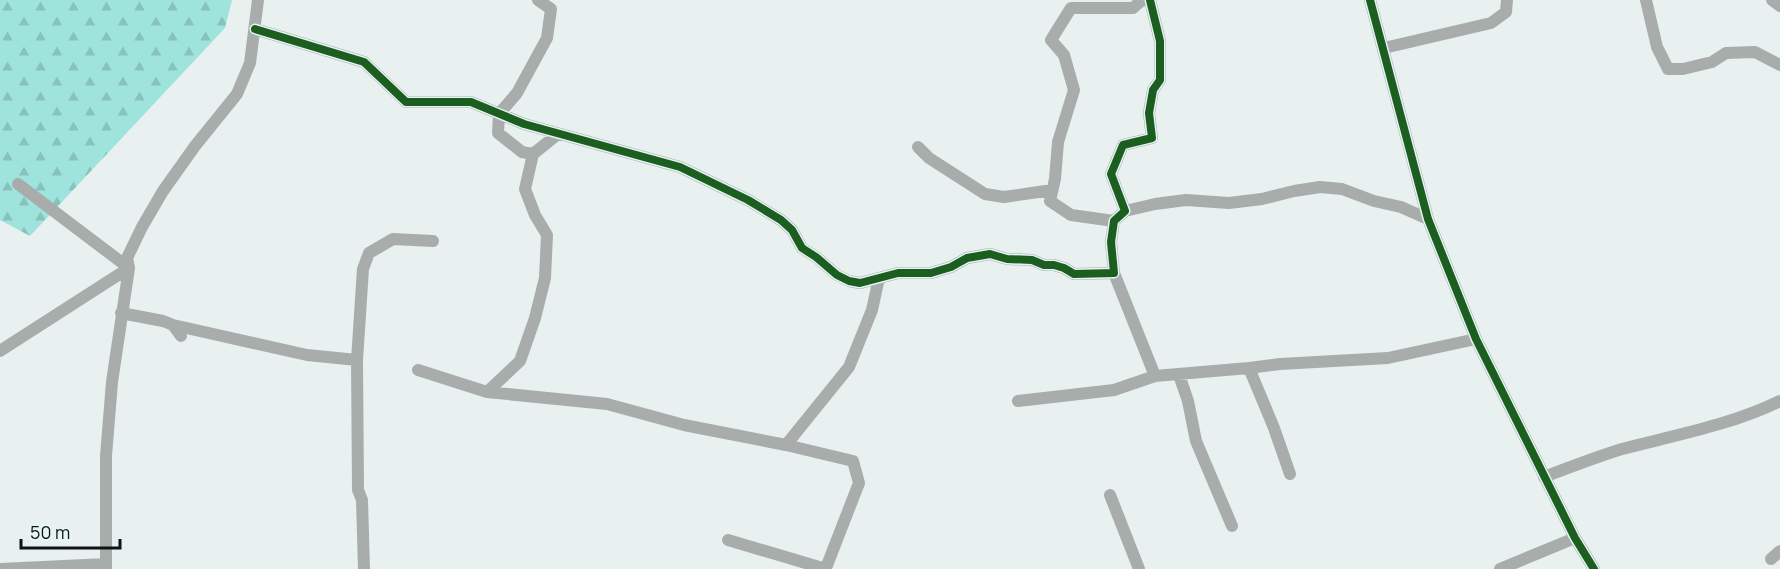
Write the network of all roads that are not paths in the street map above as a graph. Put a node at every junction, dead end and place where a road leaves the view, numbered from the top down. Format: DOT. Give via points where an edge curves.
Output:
graph roads {
  1 [pos="258,0"];
  2 [pos="538,0"];
  3 [pos="1142,0"];
  4 [pos="1150,0"];
  5 [pos="1370,0"];
  6 [pos="1507,0"];
  7 [pos="1646,0"];
  8 [pos="1772,0"];
  9 [pos="1780,6"];
  10 [pos="255,29"];
  11 [pos="1384,48"];
  12 [pos="1780,65"];
  13 [pos="499,114"];
  14 [pos="558,134"];
  15 [pos="918,147"];
  16 [pos="534,154"];
  17 [pos="18,184"];
  18 [pos="1052,190"];
  19 [pos="1125,211"];
  20 [pos="1428,219"];
  21 [pos="1114,221"];
  22 [pos="433,241"];
  23 [pos="129,268"];
  24 [pos="1114,273"];
  25 [pos="879,278"];
  26 [pos="121,313"];
  27 [pos="173,325"];
  28 [pos="181,336"];
  29 [pos="1476,339"];
  30 [pos="3,345"];
  31 [pos="357,360"];
  32 [pos="1249,368"];
  33 [pos="418,370"];
  34 [pos="1179,375"];
  35 [pos="1155,376"];
  36 [pos="487,392"];
  37 [pos="1018,400"];
  38 [pos="1780,401"];
  39 [pos="786,445"];
  40 [pos="1290,474"];
  41 [pos="1544,477"];
  42 [pos="1110,495"];
  43 [pos="1232,526"];
  44 [pos="1575,538"];
  45 [pos="728,540"];
  46 [pos="106,566"];
  47 [pos="826,568"];
  48 [pos="0,569"];
  49 [pos="364,569"];
  50 [pos="1139,569"];
  51 [pos="1500,569"];
  52 [pos="1594,569"];
  1 -- 10 [label="street"];
  2 -- 13 [label="street" via="551,9 547,38 517,93"];
  3 -- 18 [label="street" via="1133,8 1071,8 1051,40 1064,55 1074,90 1058,142"];
  4 -- 19 [label="street" via="1160,41 1160,80 1153,90 1149,112 1152,138 1123,145 1111,174"];
  5 -- 11 [label="street"];
  6 -- 11 [label="street" via="1506,12 1491,23"];
  7 -- 12 [label="street" via="1657,47 1668,69 1712,62 1726,53 1755,52"];
  8 -- 9 [label="street"];
  10 -- 13 [label="street" via="364,62 406,102 471,102"];
  10 -- 23 [label="street" via="250,63 237,94 163,191 127,258"];
  11 -- 20 [label="street"];
  13 -- 14 [label="street"];
  13 -- 16 [label="street" via="498,133 522,152"];
  14 -- 16 [label="street"];
  14 -- 25 [label="street" via="680,167 781,220 802,248 837,275 860,283"];
  15 -- 18 [label="street" via="985,194 1004,197"];
  16 -- 36 [label="street" via="525,189 547,235 545,278 520,361"];
  17 -- 23 [label="street"];
  18 -- 21 [label="street" via="1050,201 1071,215"];
  19 -- 20 [label="street" via="1186,200 1229,203 1262,199 1320,187 1342,189"];
  19 -- 21 [label="street"];
  20 -- 29 [label="street"];
  21 -- 24 [label="street"];
  22 -- 31 [label="street" via="393,239 369,253 363,269"];
  23 -- 26 [label="street"];
  23 -- 30 [label="street"];
  24 -- 25 [label="street" via="1074,274 1032,260 990,254 967,258 931,273 898,273"];
  24 -- 35 [label="street"];
  25 -- 39 [label="street" via="872,310 849,367"];
  26 -- 27 [label="street"];
  26 -- 46 [label="street" via="106,456"];
  27 -- 28 [label="street"];
  27 -- 31 [label="street" via="307,355"];
  29 -- 32 [label="street" via="1388,358"];
  29 -- 41 [label="street"];
  31 -- 49 [label="street" via="358,490 362,500"];
  32 -- 34 [label="street"];
  32 -- 40 [label="street"];
  33 -- 36 [label="street"];
  34 -- 35 [label="street"];
  34 -- 43 [label="street" via="1196,441"];
  35 -- 37 [label="street" via="1114,390"];
  36 -- 39 [label="street" via="607,404 684,425"];
  38 -- 41 [label="street" via="1725,423 1619,450"];
  39 -- 47 [label="street" via="853,461 859,483"];
  41 -- 44 [label="street"];
  42 -- 50 [label="street"];
  44 -- 51 [label="street"];
  44 -- 52 [label="street"];
  45 -- 47 [label="street"];
  46 -- 48 [label="street"];
}
